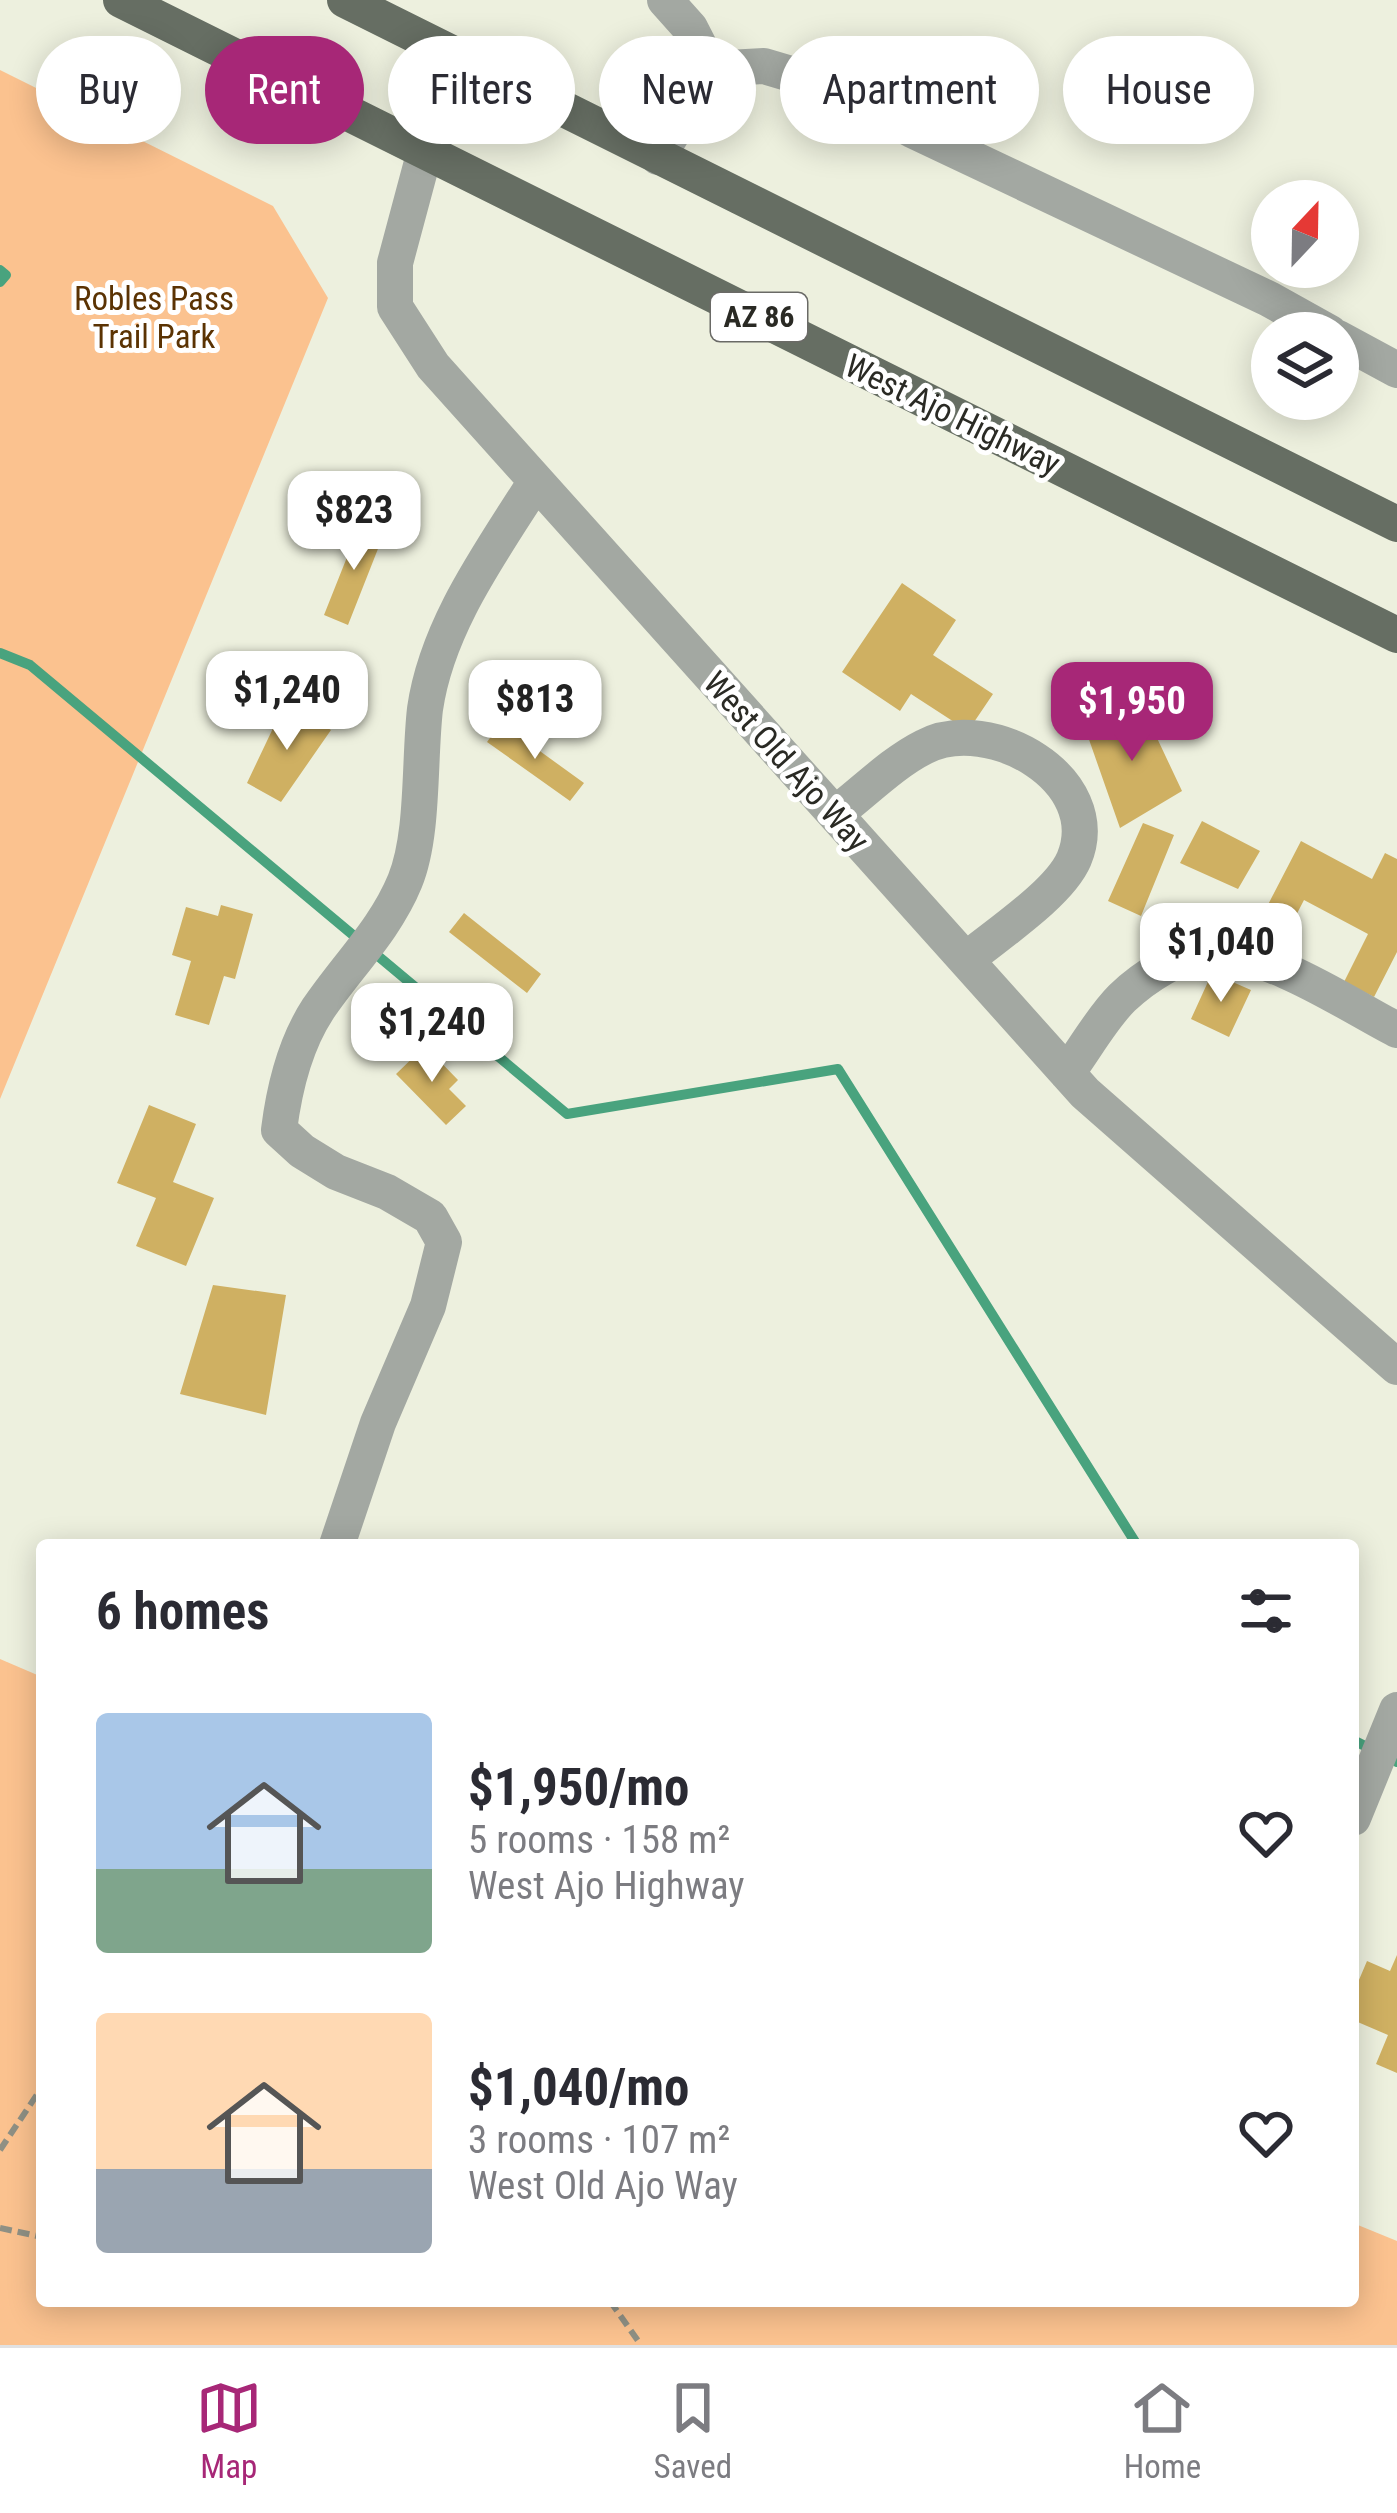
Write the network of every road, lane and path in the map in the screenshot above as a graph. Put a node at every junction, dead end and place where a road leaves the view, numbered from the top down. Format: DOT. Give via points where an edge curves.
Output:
graph roads {
  1 [pos="121,0"];
  2 [pos="345,0"];
  3 [pos="665,0"];
  4 [pos="417,36"];
  5 [pos="694,36"];
  6 [pos="756,66"];
  7 [pos="575,115"];
  8 [pos="430,144"];
  9 [pos="666,144"];
  10 [pos="425,151"];
  11 [pos="658,157"];
  12 [pos="1292,312"];
  13 [pos="1359,349"];
  14 [pos="1397,370"];
  15 [pos="536,481"];
  16 [pos="1397,524"];
  17 [pos="1397,635"];
  18 [pos="835,814"];
  19 [pos="966,960"];
  20 [pos="1397,1030"];
  21 [pos="1067,1072"];
  22 [pos="1397,1367"];
  23 [pos="340,1539"];
  24 [pos="1397,1710"];
  25 [pos="1359,1803"];
  26 [pos="36,2096"];
  27 [pos="0,2150"];
  28 [pos="0,2228"];
  29 [pos="36,2236"];
  30 [pos="614,2307"];
  31 [pos="641,2345"];
  1 -- 10 [label="main road, West Ajo Highway / AZ 86"];
  2 -- 4 [label="main road"];
  3 -- 5 [label="street"];
  6 -- 12 [label="street" via="828,85"];
  7 -- 11 [label="main road"];
  8 -- 10 [label="street, West Old Ajo Way"];
  9 -- 11 [label="street"];
  10 -- 15 [label="street, West Old Ajo Way" via="395,263 395,307 433,366"];
  10 -- 17 [label="main road, West Ajo Highway / AZ 86"];
  11 -- 16 [label="main road"];
  13 -- 14 [label="street"];
  15 -- 18 [label="street, West Old Ajo Way"];
  15 -- 23 [label="street" via="438,655 407,878 317,1011 282,1103 279,1130 302,1150 430,1217 444,1242 428,1306"];
  18 -- 19 [label="street, West Old Ajo Way"];
  18 -- 19 [label="street" via="926,745 970,738 1023,749 1059,778 1078,818 1074,858 1049,891"];
  19 -- 21 [label="street, West Old Ajo Way"];
  20 -- 21 [label="street" via="1271,964 1212,952 1154,973 1121,999"];
  21 -- 22 [label="street, West Old Ajo Way"];
  24 -- 25 [label="street"];
  26 -- 27 [label="path"];
  28 -- 29 [label="path"];
  30 -- 31 [label="path"];
}
